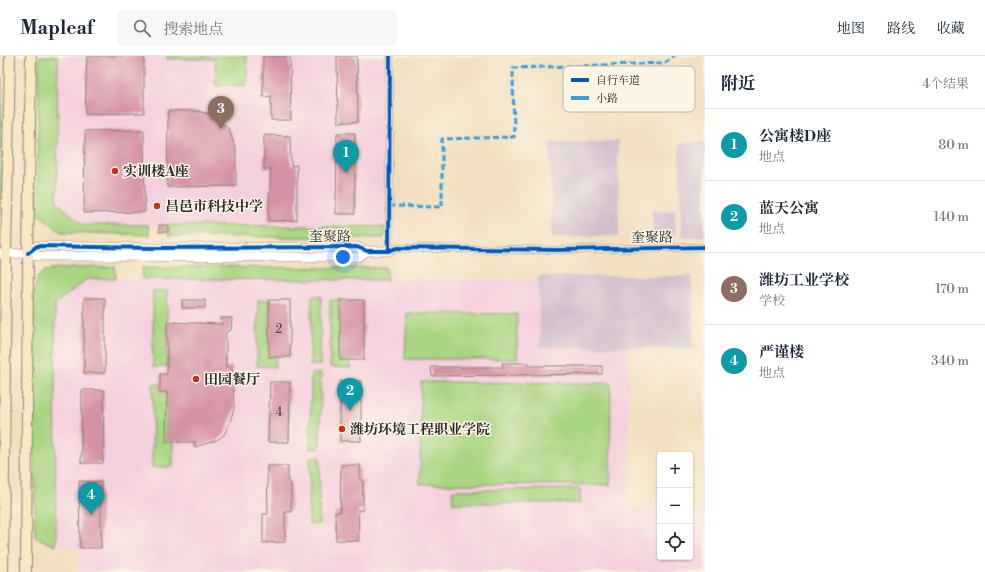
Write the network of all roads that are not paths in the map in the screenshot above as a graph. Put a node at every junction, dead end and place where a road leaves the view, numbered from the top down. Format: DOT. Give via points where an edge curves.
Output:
graph roads {
  1 [pos="10,56"];
  2 [pos="30,56"];
  3 [pos="390,56"];
  4 [pos="705,247"];
  5 [pos="389,251"];
  6 [pos="28,253"];
  7 [pos="3,254"];
  8 [pos="3,572"];
  9 [pos="26,572"];
  1 -- 7 [label="main road"];
  2 -- 6 [label="main road"];
  3 -- 5 [label="street"];
  4 -- 5 [label="street, 奎聚路" via="558,250 397,248"];
  5 -- 6 [label="street, 奎聚路" via="366,251 357,247 37,246"];
  6 -- 7 [label="street, 奎聚路"];
  6 -- 9 [label="main road"];
  7 -- 8 [label="main road"];
}
